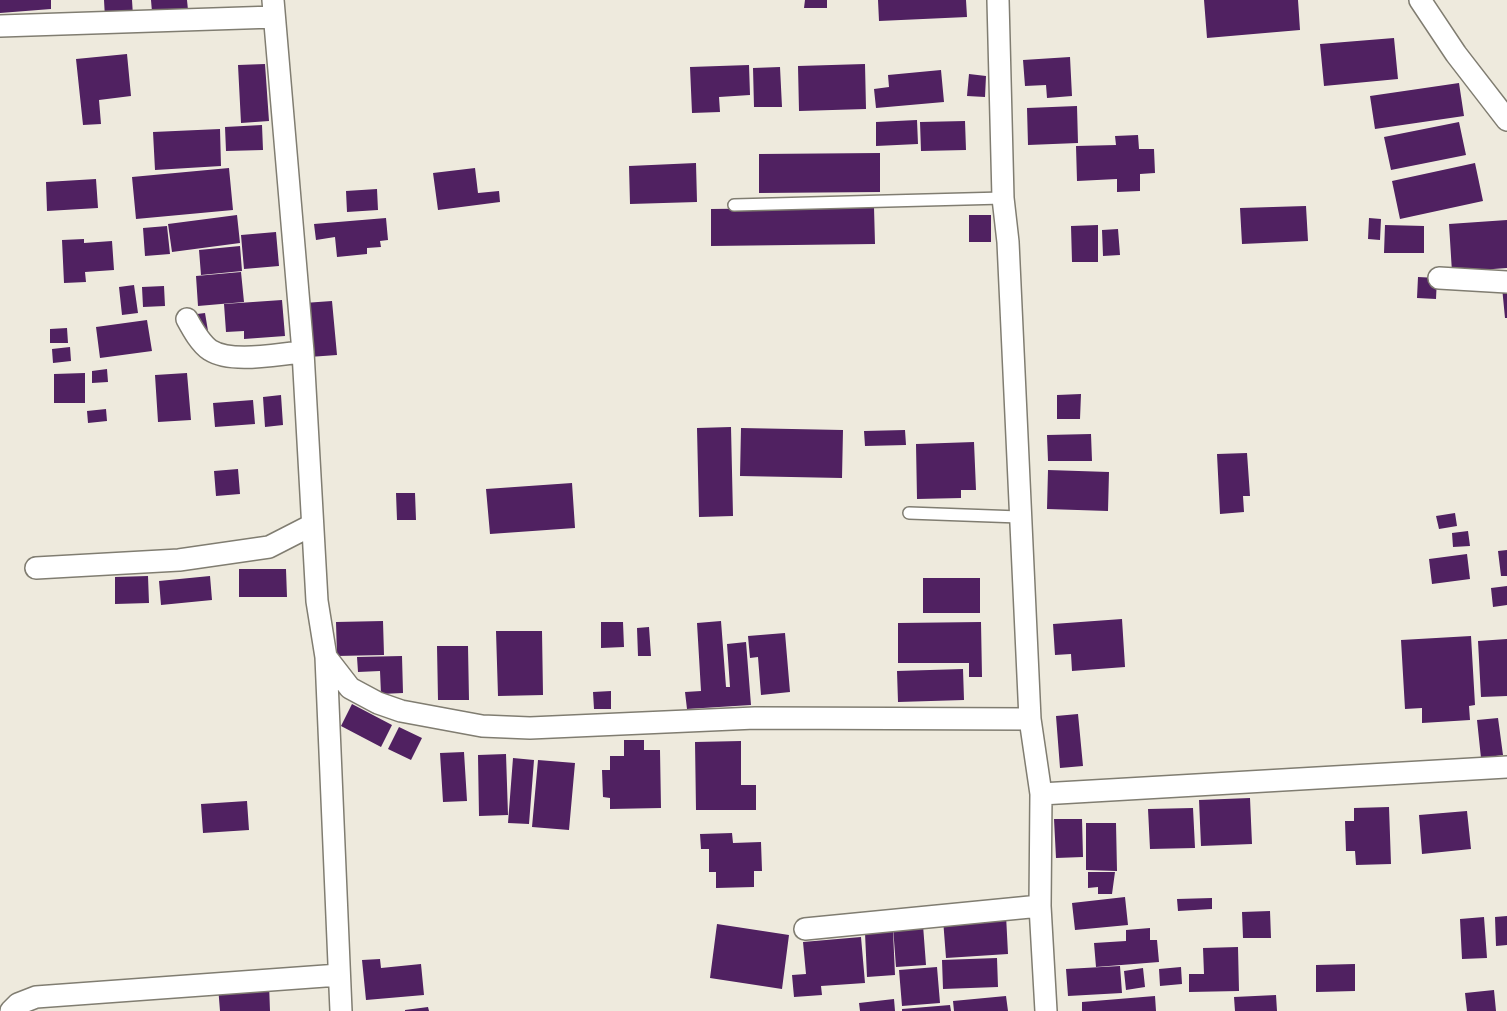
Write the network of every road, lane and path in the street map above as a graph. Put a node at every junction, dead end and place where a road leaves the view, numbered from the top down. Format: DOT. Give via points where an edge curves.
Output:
graph roads {
  1 [pos="998,0"];
  2 [pos="1420,0"];
  3 [pos="274,8"];
  4 [pos="0,26"];
  5 [pos="1507,120"];
  6 [pos="1003,198"];
  7 [pos="734,205"];
  8 [pos="1438,278"];
  9 [pos="1507,282"];
  10 [pos="187,320"];
  11 [pos="303,352"];
  12 [pos="910,513"];
  13 [pos="1019,517"];
  14 [pos="312,524"];
  15 [pos="36,568"];
  16 [pos="326,657"];
  17 [pos="1030,720"];
  18 [pos="1507,767"];
  19 [pos="1040,794"];
  20 [pos="1040,906"];
  21 [pos="805,929"];
  22 [pos="339,975"];
  23 [pos="11,1011"];
  24 [pos="341,1011"];
  25 [pos="1046,1011"];
  1 -- 6 [label="street"];
  2 -- 5 [label="street" via="1456,54"];
  3 -- 4 [label="street"];
  3 -- 11 [label="street"];
  6 -- 7 [label="lane"];
  6 -- 13 [label="street" via="1008,242"];
  8 -- 9 [label="street"];
  10 -- 11 [label="street" via="210,350 226,358"];
  11 -- 14 [label="street"];
  12 -- 13 [label="lane"];
  13 -- 17 [label="street"];
  14 -- 15 [label="street" via="270,547 179,560"];
  14 -- 16 [label="street" via="317,601"];
  16 -- 17 [label="street" via="350,688 378,703 401,711 482,726 530,728 755,718"];
  16 -- 22 [label="street"];
  17 -- 19 [label="street"];
  18 -- 19 [label="street"];
  19 -- 20 [label="street"];
  20 -- 21 [label="street"];
  20 -- 25 [label="street"];
  22 -- 23 [label="street" via="36,997 18,1004"];
  22 -- 24 [label="street"];
}
